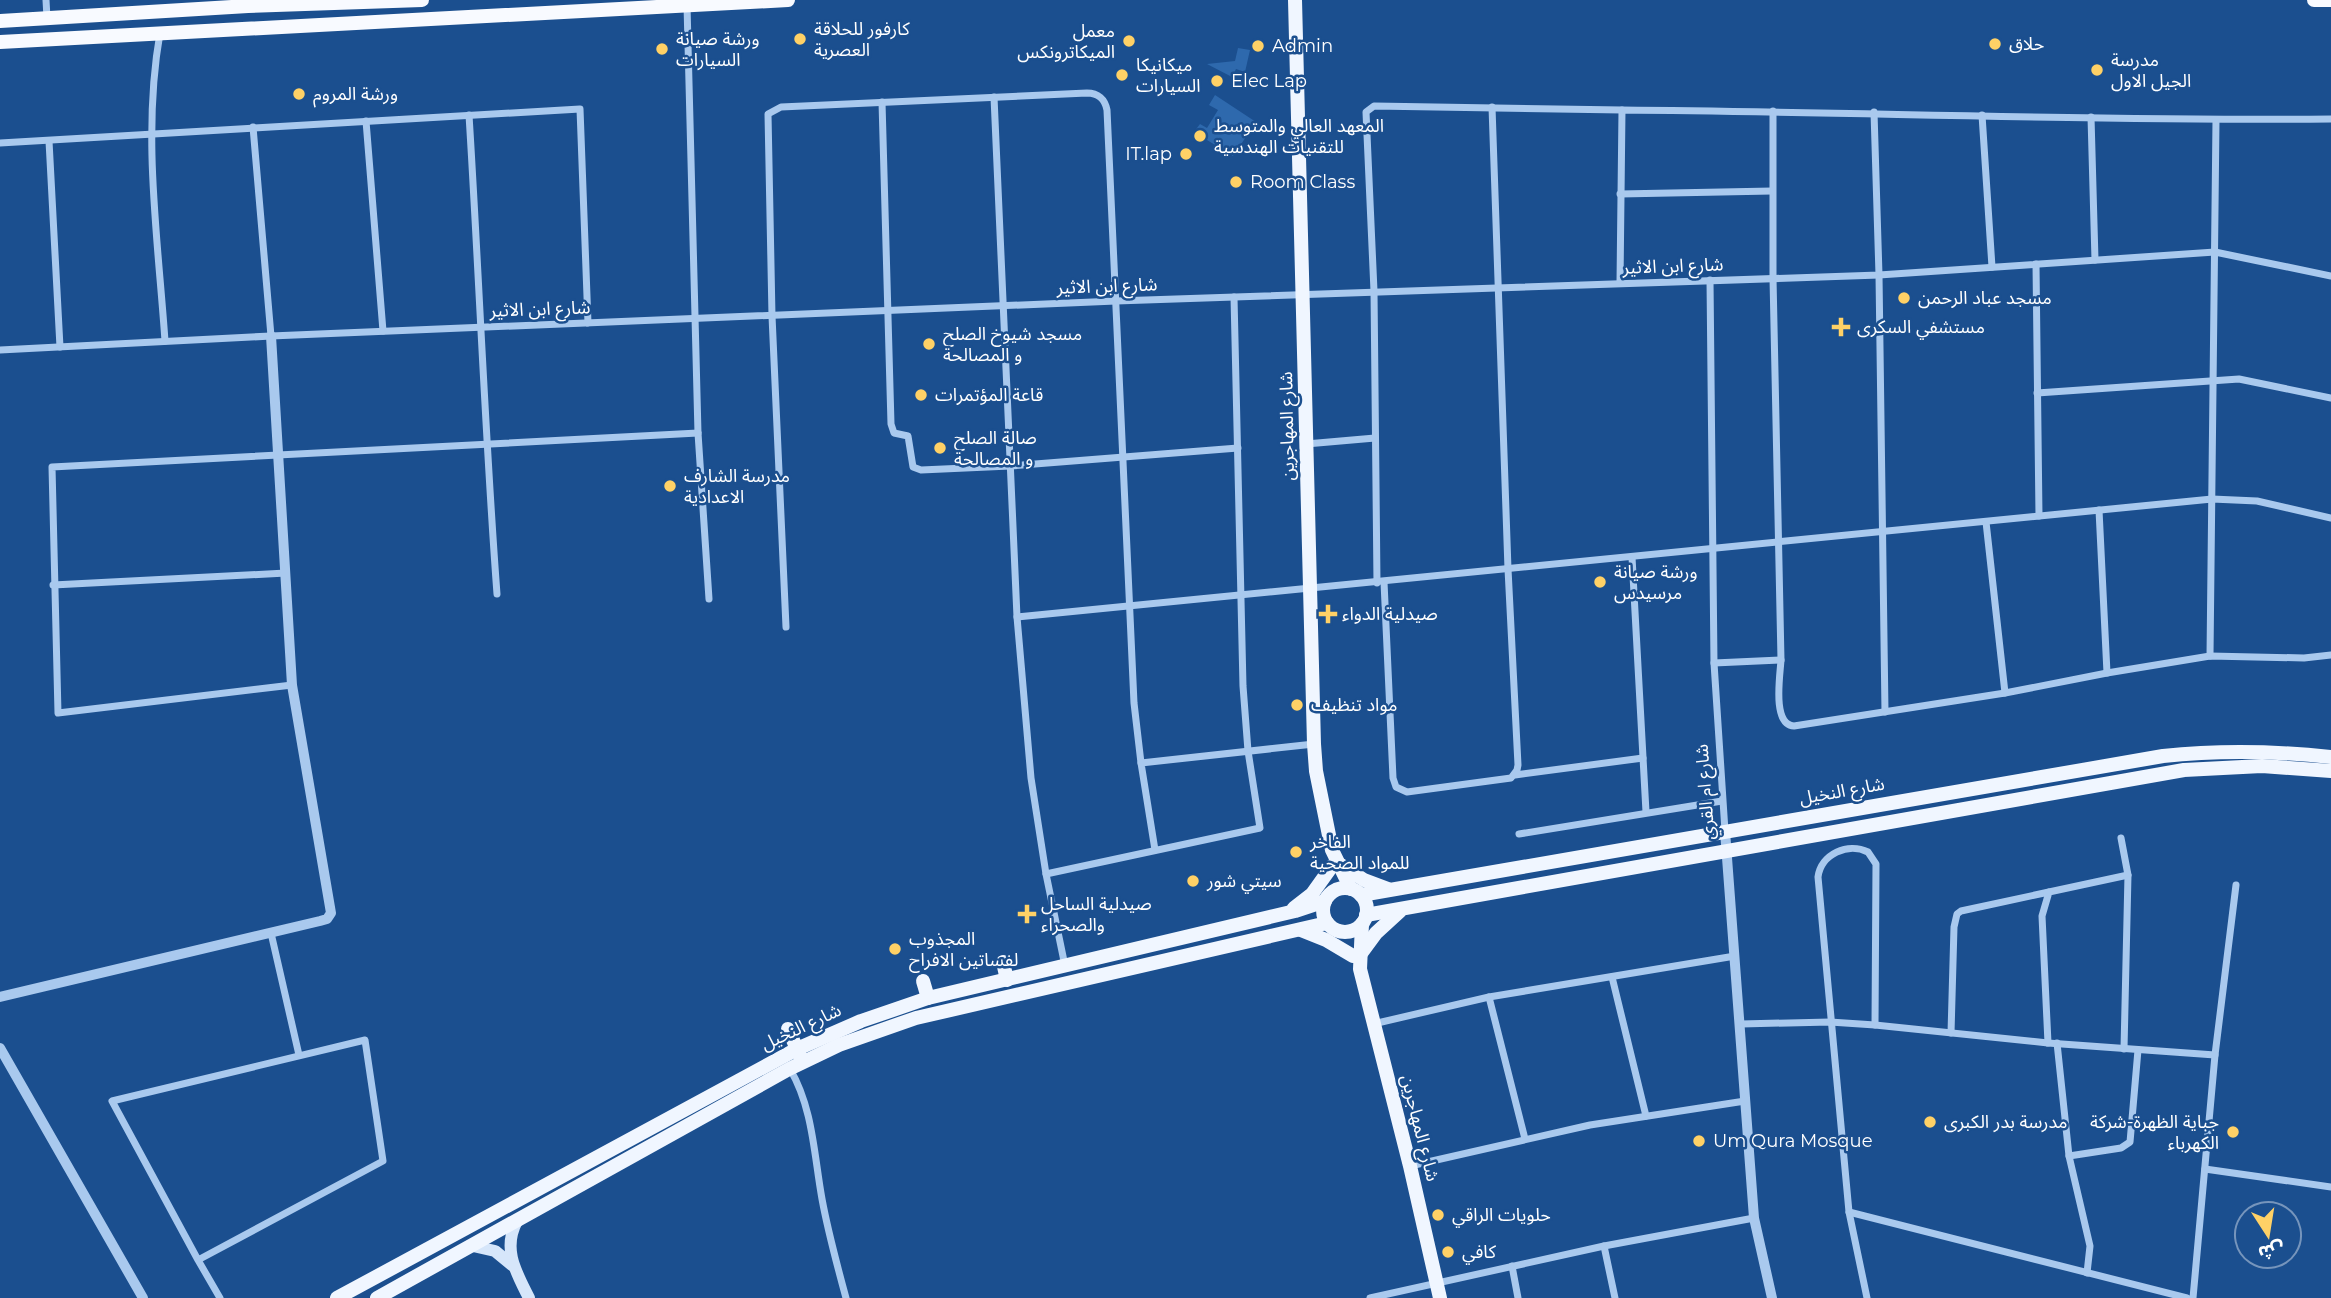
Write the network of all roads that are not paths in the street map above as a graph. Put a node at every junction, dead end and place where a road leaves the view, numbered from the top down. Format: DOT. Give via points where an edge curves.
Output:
graph roads {
  1 [pos="46,0"];
  2 [pos="422,0"];
  3 [pos="788,0"];
  4 [pos="1295,0"];
  5 [pos="2314,0"];
  6 [pos="2331,0"];
  7 [pos="237,4"];
  8 [pos="687,4"];
  9 [pos="47,19"];
  10 [pos="0,21"];
  11 [pos="160,33"];
  12 [pos="0,42"];
  13 [pos="994,97"];
  14 [pos="882,102"];
  15 [pos="1492,107"];
  16 [pos="1622,110"];
  17 [pos="1773,111"];
  18 [pos="1874,112"];
  19 [pos="469,115"];
  20 [pos="1982,115"];
  21 [pos="2091,117"];
  22 [pos="2331,119"];
  23 [pos="2216,120"];
  24 [pos="366,121"];
  25 [pos="253,127"];
  26 [pos="150,133"];
  27 [pos="49,141"];
  28 [pos="0,143"];
  29 [pos="1772,191"];
  30 [pos="1620,194"];
  31 [pos="2214,252"];
  32 [pos="2095,260"];
  33 [pos="2036,264"];
  34 [pos="1992,267"];
  35 [pos="1880,275"];
  36 [pos="2331,276"];
  37 [pos="1773,278"];
  38 [pos="1710,280"];
  39 [pos="1620,283"];
  40 [pos="1499,287"];
  41 [pos="1374,291"];
  42 [pos="1303,294"];
  43 [pos="1234,297"];
  44 [pos="1116,301"];
  45 [pos="1002,306"];
  46 [pos="886,311"];
  47 [pos="772,316"];
  48 [pos="694,319"];
  49 [pos="588,323"];
  50 [pos="482,328"];
  51 [pos="383,331"];
  52 [pos="271,336"];
  53 [pos="165,341"];
  54 [pos="60,347"];
  55 [pos="0,350"];
  56 [pos="2213,380"];
  57 [pos="2037,393"];
  58 [pos="2331,398"];
  59 [pos="698,433"];
  60 [pos="1375,438"];
  61 [pos="1306,443"];
  62 [pos="485,445"];
  63 [pos="1238,448"];
  64 [pos="279,455"];
  65 [pos="1124,457"];
  66 [pos="1010,466"];
  67 [pos="2212,499"];
  68 [pos="2099,510"];
  69 [pos="2039,516"];
  70 [pos="2331,518"];
  71 [pos="1986,522"];
  72 [pos="1883,532"];
  73 [pos="1778,542"];
  74 [pos="1713,549"];
  75 [pos="1632,557"];
  76 [pos="1508,569"];
  77 [pos="286,573"];
  78 [pos="1380,582"];
  79 [pos="53,584"];
  80 [pos="1310,589"];
  81 [pos="497,594"];
  82 [pos="1242,596"];
  83 [pos="709,599"];
  84 [pos="1131,605"];
  85 [pos="1017,617"];
  86 [pos="786,627"];
  87 [pos="2331,655"];
  88 [pos="2210,656"];
  89 [pos="1781,660"];
  90 [pos="1714,663"];
  91 [pos="2108,673"];
  92 [pos="292,685"];
  93 [pos="2005,694"];
  94 [pos="1885,712"];
  95 [pos="1314,744"];
  96 [pos="1248,751"];
  97 [pos="2331,757"];
  98 [pos="1643,758"];
  99 [pos="1141,763"];
  100 [pos="2331,771"];
  101 [pos="1515,775"];
  102 [pos="1722,801"];
  103 [pos="1646,812"];
  104 [pos="1725,831"];
  105 [pos="1519,834"];
  106 [pos="2121,838"];
  107 [pos="1155,850"];
  108 [pos="1727,850"];
  109 [pos="1336,865"];
  110 [pos="1046,874"];
  111 [pos="2128,875"];
  112 [pos="2236,886"];
  113 [pos="1390,890"];
  114 [pos="2049,891"];
  115 [pos="1356,892"];
  116 [pos="1328,897"];
  117 [pos="1405,908"];
  118 [pos="1284,914"];
  119 [pos="1364,920"];
  120 [pos="1332,927"];
  121 [pos="1297,929"];
  122 [pos="271,933"];
  123 [pos="1735,956"];
  124 [pos="1358,959"];
  125 [pos="1003,962"];
  126 [pos="1065,966"];
  127 [pos="1612,977"];
  128 [pos="1007,980"];
  129 [pos="923,981"];
  130 [pos="0,997"];
  131 [pos="1489,997"];
  132 [pos="928,999"];
  133 [pos="1830,1022"];
  134 [pos="1373,1024"];
  135 [pos="1741,1024"];
  136 [pos="1875,1025"];
  137 [pos="788,1030"];
  138 [pos="1951,1033"];
  139 [pos="2052,1043"];
  140 [pos="0,1048"];
  141 [pos="2124,1049"];
  142 [pos="2138,1050"];
  143 [pos="299,1055"];
  144 [pos="2215,1055"];
  145 [pos="796,1060"];
  146 [pos="1745,1101"];
  147 [pos="1646,1116"];
  148 [pos="1525,1139"];
  149 [pos="2069,1156"];
  150 [pos="1410,1166"];
  151 [pos="2205,1169"];
  152 [pos="565,1175"];
  153 [pos="2331,1186"];
  154 [pos="573,1189"];
  155 [pos="1849,1212"];
  156 [pos="1754,1218"];
  157 [pos="517,1221"];
  158 [pos="473,1246"];
  159 [pos="1604,1246"];
  160 [pos="198,1260"];
  161 [pos="513,1266"];
  162 [pos="1511,1266"];
  163 [pos="2087,1273"];
  164 [pos="1438,1291"];
  165 [pos="143,1298"];
  166 [pos="220,1298"];
  167 [pos="337,1298"];
  168 [pos="377,1298"];
  169 [pos="529,1298"];
  170 [pos="846,1298"];
  171 [pos="1370,1298"];
  172 [pos="1518,1298"];
  173 [pos="1615,1298"];
  174 [pos="1772,1298"];
  175 [pos="1867,1298"];
  176 [pos="2187,1298"];
  177 [pos="2193,1298"];
  1 -- 9 [label="street"];
  2 -- 7 [label="highway"];
  3 -- 8 [label="highway"];
  4 -- 42 [label="main road, شارع المهاجرين"];
  5 -- 6 [label="highway"];
  7 -- 9 [label="highway"];
  8 -- 11 [label="highway"];
  8 -- 48 [label="street"];
  9 -- 10 [label="highway"];
  11 -- 12 [label="highway"];
  11 -- 26 [label="street"];
  13 -- 14 [label="street"];
  13 -- 44 [label="street" via="1092,93 1104,101"];
  13 -- 45 [label="street"];
  14 -- 46 [label="street"];
  14 -- 47 [label="street" via="781,107 768,114"];
  15 -- 16 [label="street"];
  15 -- 40 [label="street"];
  15 -- 41 [label="street" via="1374,106 1366,112"];
  16 -- 17 [label="street"];
  16 -- 30 [label="street"];
  17 -- 18 [label="street"];
  17 -- 29 [label="street"];
  18 -- 20 [label="street"];
  18 -- 35 [label="street"];
  19 -- 24 [label="street"];
  19 -- 49 [label="street" via="580,109"];
  19 -- 50 [label="street"];
  20 -- 21 [label="street"];
  20 -- 34 [label="street"];
  21 -- 23 [label="street"];
  21 -- 32 [label="street"];
  22 -- 23 [label="street"];
  23 -- 31 [label="street"];
  24 -- 25 [label="street"];
  24 -- 51 [label="street"];
  25 -- 26 [label="street"];
  25 -- 52 [label="street"];
  26 -- 27 [label="street"];
  26 -- 53 [label="street"];
  27 -- 28 [label="street"];
  27 -- 54 [label="street"];
  29 -- 30 [label="street"];
  29 -- 37 [label="street"];
  30 -- 39 [label="street"];
  31 -- 32 [label="street, شارع ابن الاثير"];
  31 -- 36 [label="street, شارع ابن الاثير"];
  31 -- 56 [label="street"];
  32 -- 33 [label="street, شارع ابن الاثير"];
  33 -- 34 [label="street, شارع ابن الاثير"];
  33 -- 57 [label="street"];
  34 -- 35 [label="street, شارع ابن الاثير"];
  35 -- 37 [label="street, شارع ابن الاثير"];
  35 -- 72 [label="street"];
  37 -- 38 [label="street, شارع ابن الاثير"];
  37 -- 73 [label="street"];
  38 -- 39 [label="street, شارع ابن الاثير"];
  38 -- 74 [label="street, شارع ام القري"];
  39 -- 40 [label="street, شارع ابن الاثير"];
  40 -- 41 [label="street, شارع ابن الاثير"];
  40 -- 76 [label="street"];
  41 -- 42 [label="street, شارع ابن الاثير"];
  41 -- 60 [label="street"];
  42 -- 43 [label="street, شارع ابن الاثير"];
  42 -- 61 [label="main road, شارع المهاجرين"];
  43 -- 44 [label="street, شارع ابن الاثير"];
  43 -- 63 [label="street"];
  44 -- 45 [label="street, شارع ابن الاثير"];
  44 -- 65 [label="street"];
  45 -- 46 [label="street, شارع ابن الاثير"];
  45 -- 66 [label="street"];
  46 -- 47 [label="street, شارع ابن الاثير"];
  46 -- 66 [label="street" via="891,429 908,436 913,467"];
  47 -- 48 [label="street, شارع ابن الاثير"];
  47 -- 86 [label="street"];
  48 -- 49 [label="street, شارع ابن الاثير"];
  48 -- 59 [label="street"];
  49 -- 50 [label="street, شارع ابن الاثير"];
  50 -- 51 [label="street, شارع ابن الاثير"];
  50 -- 62 [label="street"];
  51 -- 52 [label="street, شارع ابن الاثير"];
  52 -- 53 [label="street, شارع ابن الاثير"];
  52 -- 64 [label="street"];
  53 -- 54 [label="street, شارع ابن الاثير"];
  54 -- 55 [label="street, شارع ابن الاثير"];
  56 -- 57 [label="street"];
  56 -- 58 [label="street" via="2239,379"];
  56 -- 67 [label="street"];
  57 -- 69 [label="street"];
  59 -- 62 [label="street"];
  59 -- 83 [label="street"];
  60 -- 61 [label="street"];
  60 -- 78 [label="street"];
  61 -- 80 [label="main road, شارع المهاجرين"];
  62 -- 64 [label="street"];
  62 -- 81 [label="street"];
  63 -- 65 [label="street"];
  63 -- 82 [label="street"];
  64 -- 77 [label="street"];
  64 -- 79 [label="street" via="52,467"];
  65 -- 66 [label="street"];
  65 -- 84 [label="street"];
  66 -- 85 [label="street"];
  67 -- 68 [label="street"];
  67 -- 70 [label="street" via="2257,501"];
  67 -- 88 [label="street"];
  68 -- 69 [label="street"];
  68 -- 91 [label="street"];
  69 -- 71 [label="street"];
  71 -- 72 [label="street"];
  71 -- 93 [label="street"];
  72 -- 73 [label="street"];
  72 -- 94 [label="street"];
  73 -- 74 [label="street"];
  73 -- 89 [label="street"];
  74 -- 75 [label="street"];
  74 -- 90 [label="street, شارع ام القري"];
  75 -- 76 [label="street"];
  75 -- 98 [label="street"];
  76 -- 78 [label="street"];
  76 -- 101 [label="street"];
  77 -- 79 [label="street"];
  77 -- 92 [label="street"];
  78 -- 80 [label="street"];
  78 -- 101 [label="street" via="1396,787 1412,792"];
  79 -- 92 [label="street" via="58,713"];
  80 -- 82 [label="street"];
  80 -- 95 [label="main road, شارع المهاجرين"];
  82 -- 84 [label="street"];
  82 -- 96 [label="street"];
  84 -- 85 [label="street"];
  84 -- 99 [label="street"];
  85 -- 110 [label="street" via="1031,778"];
  87 -- 88 [label="street"];
  88 -- 91 [label="street"];
  89 -- 90 [label="street"];
  89 -- 94 [label="street" via="1780,717 1788,726"];
  90 -- 102 [label="street, شارع ام القري"];
  91 -- 93 [label="street"];
  92 -- 122 [label="street" via="331,910 323,920"];
  93 -- 94 [label="street"];
  95 -- 96 [label="street"];
  95 -- 109 [label="main road, شارع المهاجرين"];
  96 -- 99 [label="street"];
  96 -- 107 [label="street" via="1260,828"];
  97 -- 104 [label="main road, شارع النخيل" via="2193,753"];
  98 -- 101 [label="street"];
  98 -- 103 [label="street"];
  99 -- 107 [label="street"];
  100 -- 108 [label="main road" via="2262,766 2184,770"];
  102 -- 103 [label="street"];
  102 -- 104 [label="street, شارع ام القري"];
  103 -- 105 [label="street"];
  104 -- 108 [label="street, شارع ام القري"];
  104 -- 113 [label="main road, شارع النخيل"];
  106 -- 111 [label="street"];
  107 -- 110 [label="street"];
  108 -- 117 [label="main road"];
  108 -- 123 [label="street, شارع ام القري"];
  109 -- 113 [label="main road"];
  109 -- 115 [label="main road, شارع المهاجرين"];
  109 -- 116 [label="main road, شارع المهاجرين"];
  109 -- 118 [label="main road" via="1312,894"];
  110 -- 126 [label="street"];
  111 -- 114 [label="street"];
  111 -- 141 [label="street"];
  112 -- 144 [label="street"];
  113 -- 115 [label="main road, شارع النخيل"];
  114 -- 138 [label="street" via="1958,914"];
  114 -- 139 [label="street" via="2042,916"];
  115 -- 116 [label="main road" via="1338,889"];
  115 -- 119 [label="main road" via="1367,908"];
  116 -- 118 [label="main road, شارع النخيل"];
  116 -- 120 [label="main road" via="1323,912"];
  117 -- 119 [label="main road"];
  117 -- 124 [label="main road" via="1376,933"];
  118 -- 126 [label="main road, شارع النخيل"];
  119 -- 120 [label="main road" via="1351,931"];
  119 -- 124 [label="main road, شارع المهاجرين"];
  120 -- 121 [label="main road, شارع النخيل"];
  120 -- 124 [label="main road, شارع المهاجرين"];
  121 -- 124 [label="main road"];
  121 -- 145 [label="main road, شارع النخيل" via="916,1018"];
  122 -- 130 [label="street"];
  122 -- 143 [label="street"];
  123 -- 127 [label="street"];
  123 -- 135 [label="street, شارع ام القري"];
  124 -- 134 [label="main road, شارع المهاجرين"];
  125 -- 128 [label="main road"];
  126 -- 128 [label="main road, شارع النخيل"];
  127 -- 131 [label="street"];
  127 -- 147 [label="street"];
  128 -- 132 [label="main road, شارع النخيل"];
  129 -- 132 [label="main road"];
  131 -- 134 [label="street"];
  131 -- 148 [label="street"];
  132 -- 145 [label="main road, شارع النخيل" via="861,1021"];
  133 -- 135 [label="street"];
  133 -- 136 [label="street"];
  133 -- 136 [label="street" via="1818,871 1832,854 1858,849 1872,855 1877,869"];
  133 -- 155 [label="street"];
  134 -- 150 [label="main road, شارع المهاجرين"];
  135 -- 146 [label="street, شارع ام القري"];
  136 -- 138 [label="street"];
  137 -- 145 [label="main road"];
  138 -- 139 [label="street"];
  139 -- 141 [label="street"];
  139 -- 149 [label="street"];
  140 -- 165 [label="street"];
  141 -- 142 [label="street"];
  142 -- 144 [label="street"];
  142 -- 149 [label="street" via="2130,1142 2121,1148"];
  143 -- 160 [label="street" via="111,1101"];
  143 -- 160 [label="street" via="365,1040 383,1160"];
  144 -- 151 [label="street"];
  145 -- 152 [label="main road, شارع النخيل"];
  145 -- 154 [label="main road, شارع النخيل"];
  145 -- 170 [label="street" via="822,1202"];
  146 -- 147 [label="street"];
  146 -- 156 [label="street, شارع ام القري"];
  147 -- 148 [label="street"];
  148 -- 150 [label="street"];
  149 -- 163 [label="street" via="2090,1246"];
  150 -- 164 [label="main road, شارع المهاجرين"];
  151 -- 153 [label="street"];
  151 -- 177 [label="street"];
  152 -- 154 [label="main road"];
  152 -- 167 [label="main road, شارع النخيل"];
  154 -- 157 [label="main road, شارع النخيل"];
  155 -- 163 [label="street"];
  155 -- 175 [label="street"];
  156 -- 159 [label="street"];
  156 -- 174 [label="street, شارع ام القري"];
  157 -- 158 [label="main road, شارع النخيل"];
  157 -- 161 [label="main road" via="510,1242"];
  158 -- 161 [label="main road" via="495,1251"];
  158 -- 168 [label="main road, شارع النخيل"];
  159 -- 162 [label="street"];
  159 -- 173 [label="street"];
  160 -- 166 [label="street"];
  161 -- 169 [label="main road"];
  162 -- 164 [label="street"];
  162 -- 172 [label="street"];
  163 -- 176 [label="street"];
  164 -- 171 [label="street"];
}
